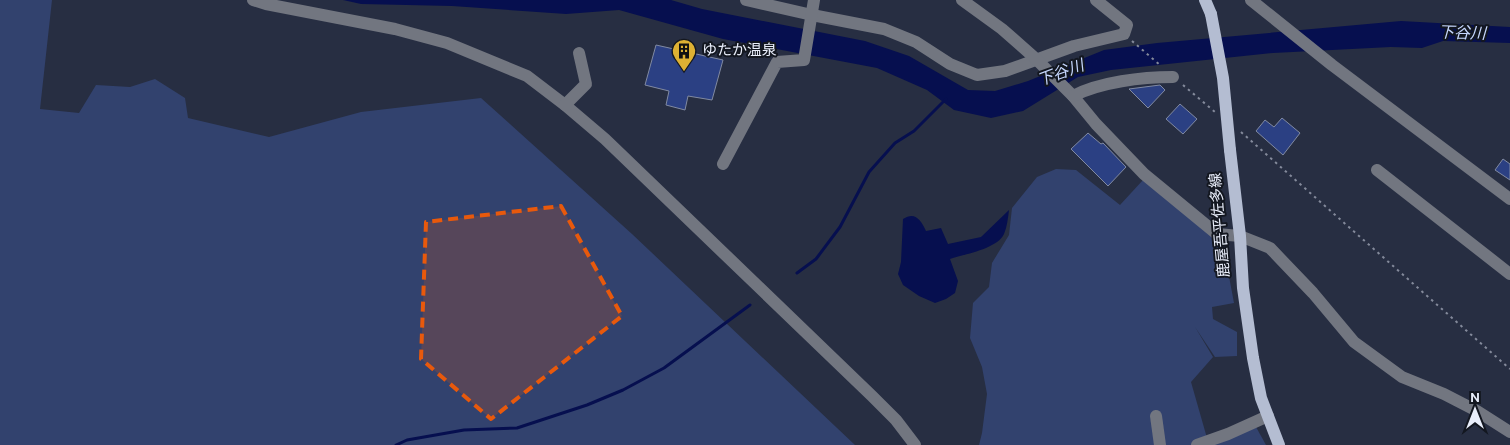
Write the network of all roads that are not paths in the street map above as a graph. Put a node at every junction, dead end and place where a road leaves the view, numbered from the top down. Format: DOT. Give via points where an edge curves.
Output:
graph roads {
  1 [pos="253,0"];
  2 [pos="746,0"];
  3 [pos="814,0"];
  4 [pos="1096,0"];
  5 [pos="1205,0"];
  6 [pos="968,2"];
  7 [pos="1254,2"];
  8 [pos="812,15"];
  9 [pos="579,53"];
  10 [pos="1036,59"];
  11 [pos="1173,77"];
  12 [pos="1072,96"];
  13 [pos="565,105"];
  14 [pos="723,164"];
  15 [pos="1377,170"];
  16 [pos="1510,199"];
  17 [pos="1240,236"];
  18 [pos="1510,274"];
  19 [pos="1156,416"];
  20 [pos="1268,416"];
  21 [pos="1510,432"];
  22 [pos="915,445"];
  23 [pos="1160,445"];
  24 [pos="1197,445"];
  25 [pos="1279,445"];
  1 -- 13 [label="street" via="447,43 527,76"];
  2 -- 8 [label="street"];
  3 -- 8 [label="street"];
  4 -- 10 [label="street" via="1127,26 1124,34"];
  5 -- 17 [label="main road, 鹿屋吾平佐多線, bridge" via="1211,14 1223,78"];
  6 -- 10 [label="street"];
  7 -- 16 [label="street"];
  8 -- 10 [label="street" via="884,29 916,42 950,64 977,75 1005,71"];
  8 -- 14 [label="street" via="804,60 777,62"];
  9 -- 13 [label="street" via="586,84"];
  10 -- 12 [label="street"];
  11 -- 12 [label="street" via="1086,89"];
  12 -- 17 [label="street" via="1144,174 1217,234"];
  13 -- 22 [label="street" via="605,139 872,396"];
  15 -- 18 [label="street"];
  17 -- 20 [label="main road, 鹿屋吾平佐多線" via="1243,288 1253,358"];
  17 -- 21 [label="street" via="1270,248 1354,342 1402,377 1444,394"];
  19 -- 23 [label="street"];
  20 -- 24 [label="street"];
  20 -- 25 [label="main road, 鹿屋吾平佐多線"];
}
